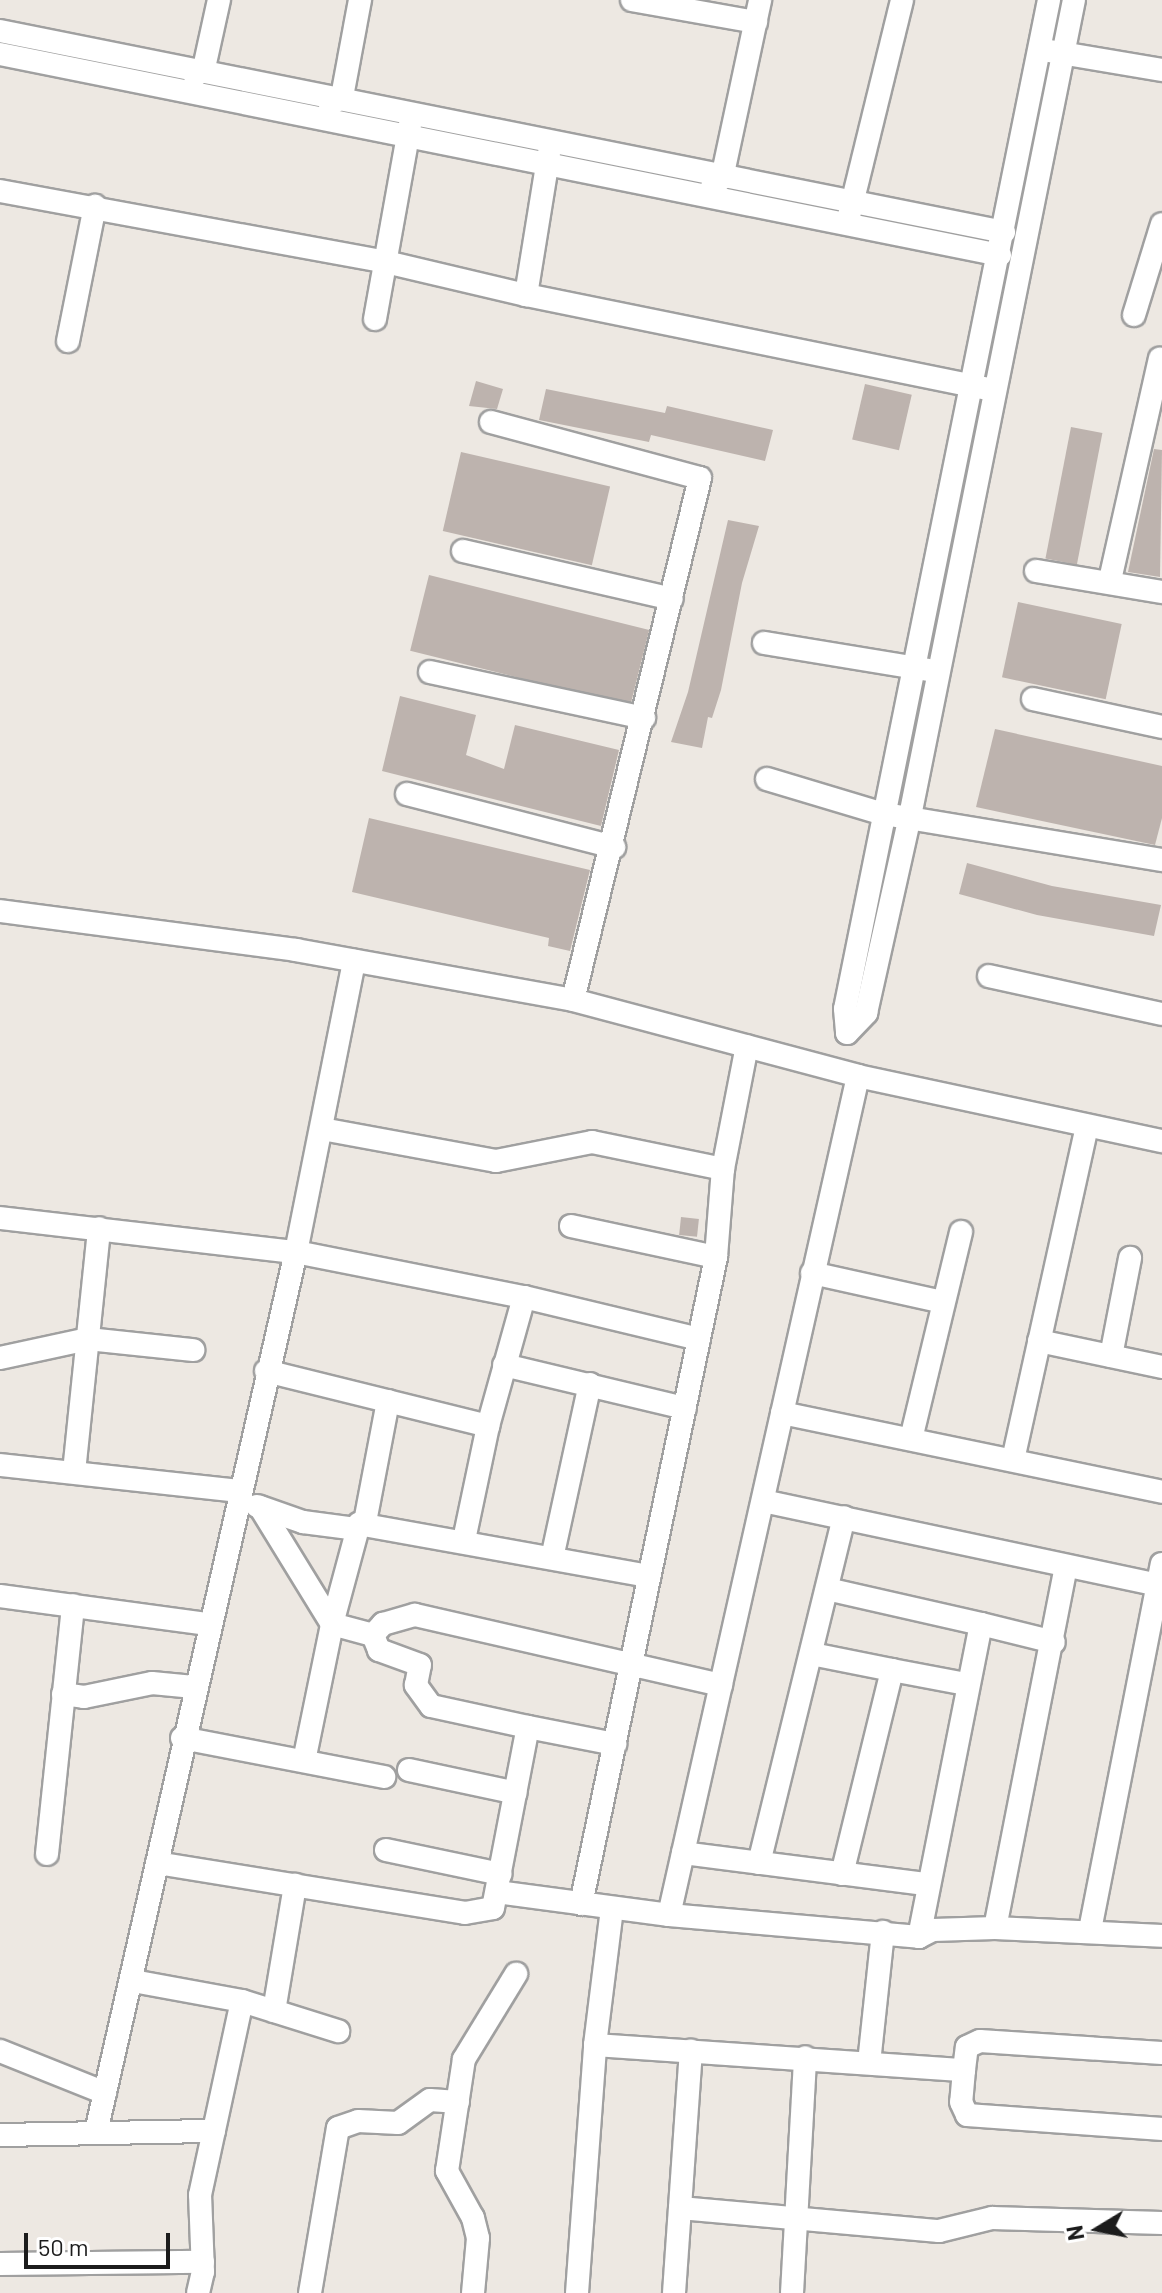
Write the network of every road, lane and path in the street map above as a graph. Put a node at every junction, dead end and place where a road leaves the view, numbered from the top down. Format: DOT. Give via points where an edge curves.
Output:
graph roads {
  1 [pos="219,0"];
  2 [pos="360,0"];
  3 [pos="632,0"];
  4 [pos="902,0"];
  5 [pos="1049,0"];
  6 [pos="1074,0"];
  7 [pos="758,11"];
  8 [pos="1,40"];
  9 [pos="1040,51"];
  10 [pos="1064,52"];
  11 [pos="204,68"];
  12 [pos="1162,70"];
  13 [pos="179,90"];
  14 [pos="342,97"];
  15 [pos="312,117"];
  16 [pos="410,125"];
  17 [pos="551,141"];
  18 [pos="547,164"];
  19 [pos="722,178"];
  20 [pos="0,191"];
  21 [pos="702,195"];
  22 [pos="852,201"];
  23 [pos="95,206"];
  24 [pos="1162,224"];
  25 [pos="847,225"];
  26 [pos="1008,244"];
  27 [pos="386,262"];
  28 [pos="526,295"];
  29 [pos="1134,315"];
  30 [pos="375,319"];
  31 [pos="68,341"];
  32 [pos="1160,359"];
  33 [pos="984,389"];
  34 [pos="491,422"];
  35 [pos="463,551"];
  36 [pos="1036,571"];
  37 [pos="1110,580"];
  38 [pos="1162,592"];
  39 [pos="672,599"];
  40 [pos="764,643"];
  41 [pos="925,669"];
  42 [pos="430,672"];
  43 [pos="1033,699"];
  44 [pos="644,718"];
  45 [pos="1162,727"];
  46 [pos="767,779"];
  47 [pos="407,794"];
  48 [pos="884,814"];
  49 [pos="910,816"];
  50 [pos="614,847"];
  51 [pos="1162,860"];
  52 [pos="0,911"];
  53 [pos="354,961"];
  54 [pos="989,976"];
  55 [pos="573,1000"];
  56 [pos="1162,1014"];
  57 [pos="847,1033"];
  58 [pos="747,1046"];
  59 [pos="834,1068"];
  60 [pos="858,1076"];
  61 [pos="1087,1126"];
  62 [pos="322,1129"];
  63 [pos="1162,1141"];
  64 [pos="723,1169"];
  65 [pos="0,1218"];
  66 [pos="571,1226"];
  67 [pos="99,1228"];
  68 [pos="961,1232"];
  69 [pos="296,1252"];
  70 [pos="716,1257"];
  71 [pos="1130,1258"];
  72 [pos="812,1273"];
  73 [pos="524,1297"];
  74 [pos="943,1302"];
  75 [pos="88,1339"];
  76 [pos="699,1339"];
  77 [pos="1039,1341"];
  78 [pos="193,1350"];
  79 [pos="1111,1356"];
  80 [pos="0,1358"];
  81 [pos="504,1365"];
  82 [pos="1162,1367"];
  83 [pos="266,1371"];
  84 [pos="590,1384"];
  85 [pos="388,1401"];
  86 [pos="685,1408"];
  87 [pos="782,1413"];
  88 [pos="488,1426"];
  89 [pos="911,1439"];
  90 [pos="1013,1460"];
  91 [pos="0,1465"];
  92 [pos="74,1472"];
  93 [pos="1162,1492"];
  94 [pos="238,1495"];
  95 [pos="763,1501"];
  96 [pos="260,1507"];
  97 [pos="844,1517"];
  98 [pos="360,1526"];
  99 [pos="464,1540"];
  100 [pos="552,1558"];
  101 [pos="1066,1566"];
  102 [pos="649,1576"];
  103 [pos="1160,1578"];
  104 [pos="827,1589"];
  105 [pos="0,1596"];
  106 [pos="73,1605"];
  107 [pos="208,1624"];
  108 [pos="332,1624"];
  109 [pos="981,1624"];
  110 [pos="373,1635"];
  111 [pos="1054,1642"];
  112 [pos="812,1654"];
  113 [pos="631,1663"];
  114 [pos="892,1670"];
  115 [pos="966,1684"];
  116 [pos="721,1685"];
  117 [pos="194,1687"];
  118 [pos="63,1694"];
  119 [pos="528,1727"];
  120 [pos="182,1738"];
  121 [pos="615,1744"];
  122 [pos="304,1761"];
  123 [pos="409,1770"];
  124 [pos="384,1777"];
  125 [pos="516,1793"];
  126 [pos="386,1850"];
  127 [pos="683,1853"];
  128 [pos="47,1854"];
  129 [pos="157,1863"];
  130 [pos="759,1863"];
  131 [pos="842,1874"];
  132 [pos="499,1883"];
  133 [pos="926,1884"];
  134 [pos="295,1885"];
  135 [pos="581,1904"];
  136 [pos="612,1908"];
  137 [pos="669,1915"];
  138 [pos="995,1928"];
  139 [pos="1090,1930"];
  140 [pos="883,1932"];
  141 [pos="1162,1936"];
  142 [pos="919,1937"];
  143 [pos="516,1974"];
  144 [pos="133,1981"];
  145 [pos="242,2001"];
  146 [pos="274,2011"];
  147 [pos="338,2031"];
  148 [pos="595,2045"];
  149 [pos="0,2051"];
  150 [pos="691,2051"];
  151 [pos="1162,2053"];
  152 [pos="805,2057"];
  153 [pos="869,2063"];
  154 [pos="964,2070"];
  155 [pos="105,2093"];
  156 [pos="458,2102"];
  157 [pos="1162,2129"];
  158 [pos="214,2131"];
  159 [pos="96,2132"];
  160 [pos="0,2135"];
  161 [pos="680,2208"];
  162 [pos="795,2218"];
  163 [pos="1162,2223"];
  164 [pos="203,2262"];
  165 [pos="0,2264"];
  166 [pos="198,2293"];
  167 [pos="310,2293"];
  168 [pos="473,2293"];
  169 [pos="577,2293"];
  170 [pos="674,2293"];
  171 [pos="792,2293"];
  1 -- 11 [label="street"];
  2 -- 14 [label="street"];
  3 -- 7 [label="street"];
  4 -- 22 [label="street"];
  5 -- 9 [label="street"];
  6 -- 10 [label="street"];
  7 -- 19 [label="street"];
  8 -- 11 [label="street"];
  8 -- 13 [label="street"];
  9 -- 10 [label="street"];
  9 -- 26 [label="street"];
  10 -- 12 [label="street"];
  10 -- 26 [label="street"];
  11 -- 13 [label="street"];
  11 -- 14 [label="street"];
  13 -- 15 [label="street"];
  14 -- 15 [label="street"];
  14 -- 16 [label="street"];
  15 -- 16 [label="street"];
  16 -- 17 [label="street"];
  16 -- 18 [label="street"];
  16 -- 27 [label="street"];
  17 -- 18 [label="street"];
  17 -- 19 [label="street"];
  18 -- 21 [label="street"];
  18 -- 28 [label="street"];
  19 -- 21 [label="street"];
  19 -- 22 [label="street"];
  20 -- 23 [label="street"];
  21 -- 25 [label="street"];
  22 -- 25 [label="street"];
  22 -- 26 [label="street"];
  23 -- 27 [label="street"];
  23 -- 31 [label="street"];
  24 -- 29 [label="street"];
  25 -- 26 [label="street"];
  26 -- 33 [label="street"];
  27 -- 28 [label="street"];
  27 -- 30 [label="street"];
  28 -- 33 [label="street"];
  32 -- 37 [label="street"];
  33 -- 41 [label="street"];
  34 -- 39 [label="street" via="700,478"];
  35 -- 39 [label="street"];
  36 -- 37 [label="street"];
  37 -- 38 [label="street"];
  39 -- 44 [label="street"];
  40 -- 41 [label="street"];
  41 -- 48 [label="street"];
  41 -- 49 [label="street"];
  42 -- 44 [label="street"];
  43 -- 45 [label="street"];
  44 -- 50 [label="street"];
  46 -- 48 [label="street"];
  47 -- 50 [label="street"];
  48 -- 49 [label="street"];
  48 -- 57 [label="street" via="845,1009"];
  49 -- 51 [label="street"];
  49 -- 57 [label="street" via="866,1013"];
  50 -- 55 [label="street"];
  52 -- 53 [label="street"];
  53 -- 55 [label="street"];
  53 -- 62 [label="street"];
  54 -- 56 [label="street"];
  55 -- 58 [label="street"];
  57 -- 59 [label="street"];
  58 -- 59 [label="street"];
  58 -- 64 [label="street"];
  59 -- 60 [label="street"];
  60 -- 61 [label="street"];
  60 -- 72 [label="street"];
  61 -- 63 [label="street"];
  61 -- 77 [label="street"];
  62 -- 64 [label="street" via="496,1161 592,1142"];
  62 -- 69 [label="street"];
  64 -- 70 [label="street"];
  65 -- 67 [label="street"];
  66 -- 70 [label="street"];
  67 -- 69 [label="street"];
  67 -- 75 [label="street"];
  68 -- 74 [label="street"];
  69 -- 73 [label="street"];
  69 -- 83 [label="street"];
  70 -- 76 [label="street"];
  71 -- 79 [label="street"];
  72 -- 74 [label="street"];
  72 -- 87 [label="street"];
  73 -- 76 [label="street"];
  73 -- 81 [label="street"];
  74 -- 89 [label="street"];
  75 -- 78 [label="street"];
  75 -- 80 [label="street"];
  75 -- 92 [label="street"];
  76 -- 86 [label="street"];
  77 -- 79 [label="street"];
  77 -- 90 [label="street"];
  79 -- 82 [label="street"];
  81 -- 84 [label="street"];
  81 -- 88 [label="street"];
  83 -- 85 [label="street"];
  83 -- 94 [label="street"];
  84 -- 86 [label="street"];
  84 -- 100 [label="street"];
  85 -- 88 [label="street"];
  85 -- 98 [label="street"];
  86 -- 102 [label="street"];
  87 -- 89 [label="street"];
  87 -- 95 [label="street"];
  88 -- 99 [label="street"];
  89 -- 90 [label="street"];
  90 -- 93 [label="street"];
  91 -- 92 [label="street"];
  92 -- 94 [label="street"];
  94 -- 96 [label="street"];
  94 -- 107 [label="street"];
  95 -- 97 [label="street"];
  95 -- 116 [label="street"];
  96 -- 98 [label="street" via="303,1522"];
  96 -- 108 [label="street"];
  97 -- 101 [label="street"];
  97 -- 104 [label="street"];
  98 -- 99 [label="street"];
  98 -- 108 [label="street"];
  99 -- 100 [label="street"];
  100 -- 102 [label="street"];
  101 -- 103 [label="street"];
  101 -- 111 [label="street"];
  102 -- 113 [label="street"];
  103 -- 139 [label="street"];
  104 -- 109 [label="street"];
  104 -- 112 [label="street"];
  105 -- 106 [label="street"];
  106 -- 107 [label="street"];
  106 -- 118 [label="street"];
  107 -- 117 [label="street"];
  108 -- 110 [label="street"];
  108 -- 122 [label="street"];
  109 -- 111 [label="street"];
  109 -- 115 [label="street"];
  110 -- 113 [label="street" via="383,1624 415,1615"];
  110 -- 119 [label="street" via="379,1650 420,1665 416,1685 431,1706"];
  111 -- 138 [label="street"];
  112 -- 114 [label="street"];
  112 -- 130 [label="street"];
  113 -- 116 [label="street"];
  113 -- 121 [label="street"];
  114 -- 115 [label="street"];
  114 -- 131 [label="street"];
  115 -- 133 [label="street"];
  116 -- 127 [label="street"];
  117 -- 118 [label="street" via="152,1683 84,1697"];
  117 -- 120 [label="street"];
  118 -- 128 [label="street"];
  119 -- 121 [label="street"];
  119 -- 125 [label="street"];
  120 -- 122 [label="street"];
  120 -- 129 [label="street"];
  121 -- 135 [label="street"];
  122 -- 124 [label="street"];
  123 -- 125 [label="street"];
  125 -- 132 [label="street"];
  126 -- 132 [label="street"];
  127 -- 130 [label="street"];
  127 -- 137 [label="street"];
  129 -- 134 [label="street"];
  129 -- 144 [label="street"];
  130 -- 131 [label="street"];
  131 -- 133 [label="street"];
  132 -- 134 [label="street" via="493,1908 465,1913"];
  132 -- 135 [label="street"];
  133 -- 142 [label="street"];
  134 -- 146 [label="street"];
  135 -- 136 [label="street"];
  136 -- 137 [label="street"];
  136 -- 148 [label="street"];
  137 -- 140 [label="street"];
  138 -- 139 [label="street"];
  138 -- 142 [label="street" via="933,1930"];
  139 -- 141 [label="street"];
  140 -- 142 [label="street"];
  140 -- 153 [label="street"];
  143 -- 156 [label="street" via="464,2059"];
  144 -- 145 [label="street"];
  144 -- 155 [label="street"];
  145 -- 146 [label="street"];
  145 -- 158 [label="street"];
  146 -- 147 [label="street"];
  148 -- 150 [label="street"];
  148 -- 169 [label="street"];
  149 -- 155 [label="street"];
  150 -- 152 [label="street"];
  150 -- 161 [label="street"];
  151 -- 154 [label="street" via="980,2041 967,2047"];
  152 -- 153 [label="street"];
  152 -- 162 [label="street"];
  153 -- 154 [label="street"];
  154 -- 157 [label="street" via="961,2102 967,2115"];
  155 -- 159 [label="street"];
  156 -- 167 [label="street" via="430,2100 398,2123 358,2121 338,2128"];
  156 -- 168 [label="street" via="447,2171 478,2238"];
  158 -- 159 [label="street"];
  158 -- 164 [label="street" via="200,2195"];
  159 -- 160 [label="street"];
  161 -- 162 [label="street"];
  161 -- 170 [label="street"];
  162 -- 163 [label="street" via="939,2231 992,2218"];
  162 -- 171 [label="street"];
  164 -- 165 [label="street"];
  164 -- 166 [label="street"];
}
